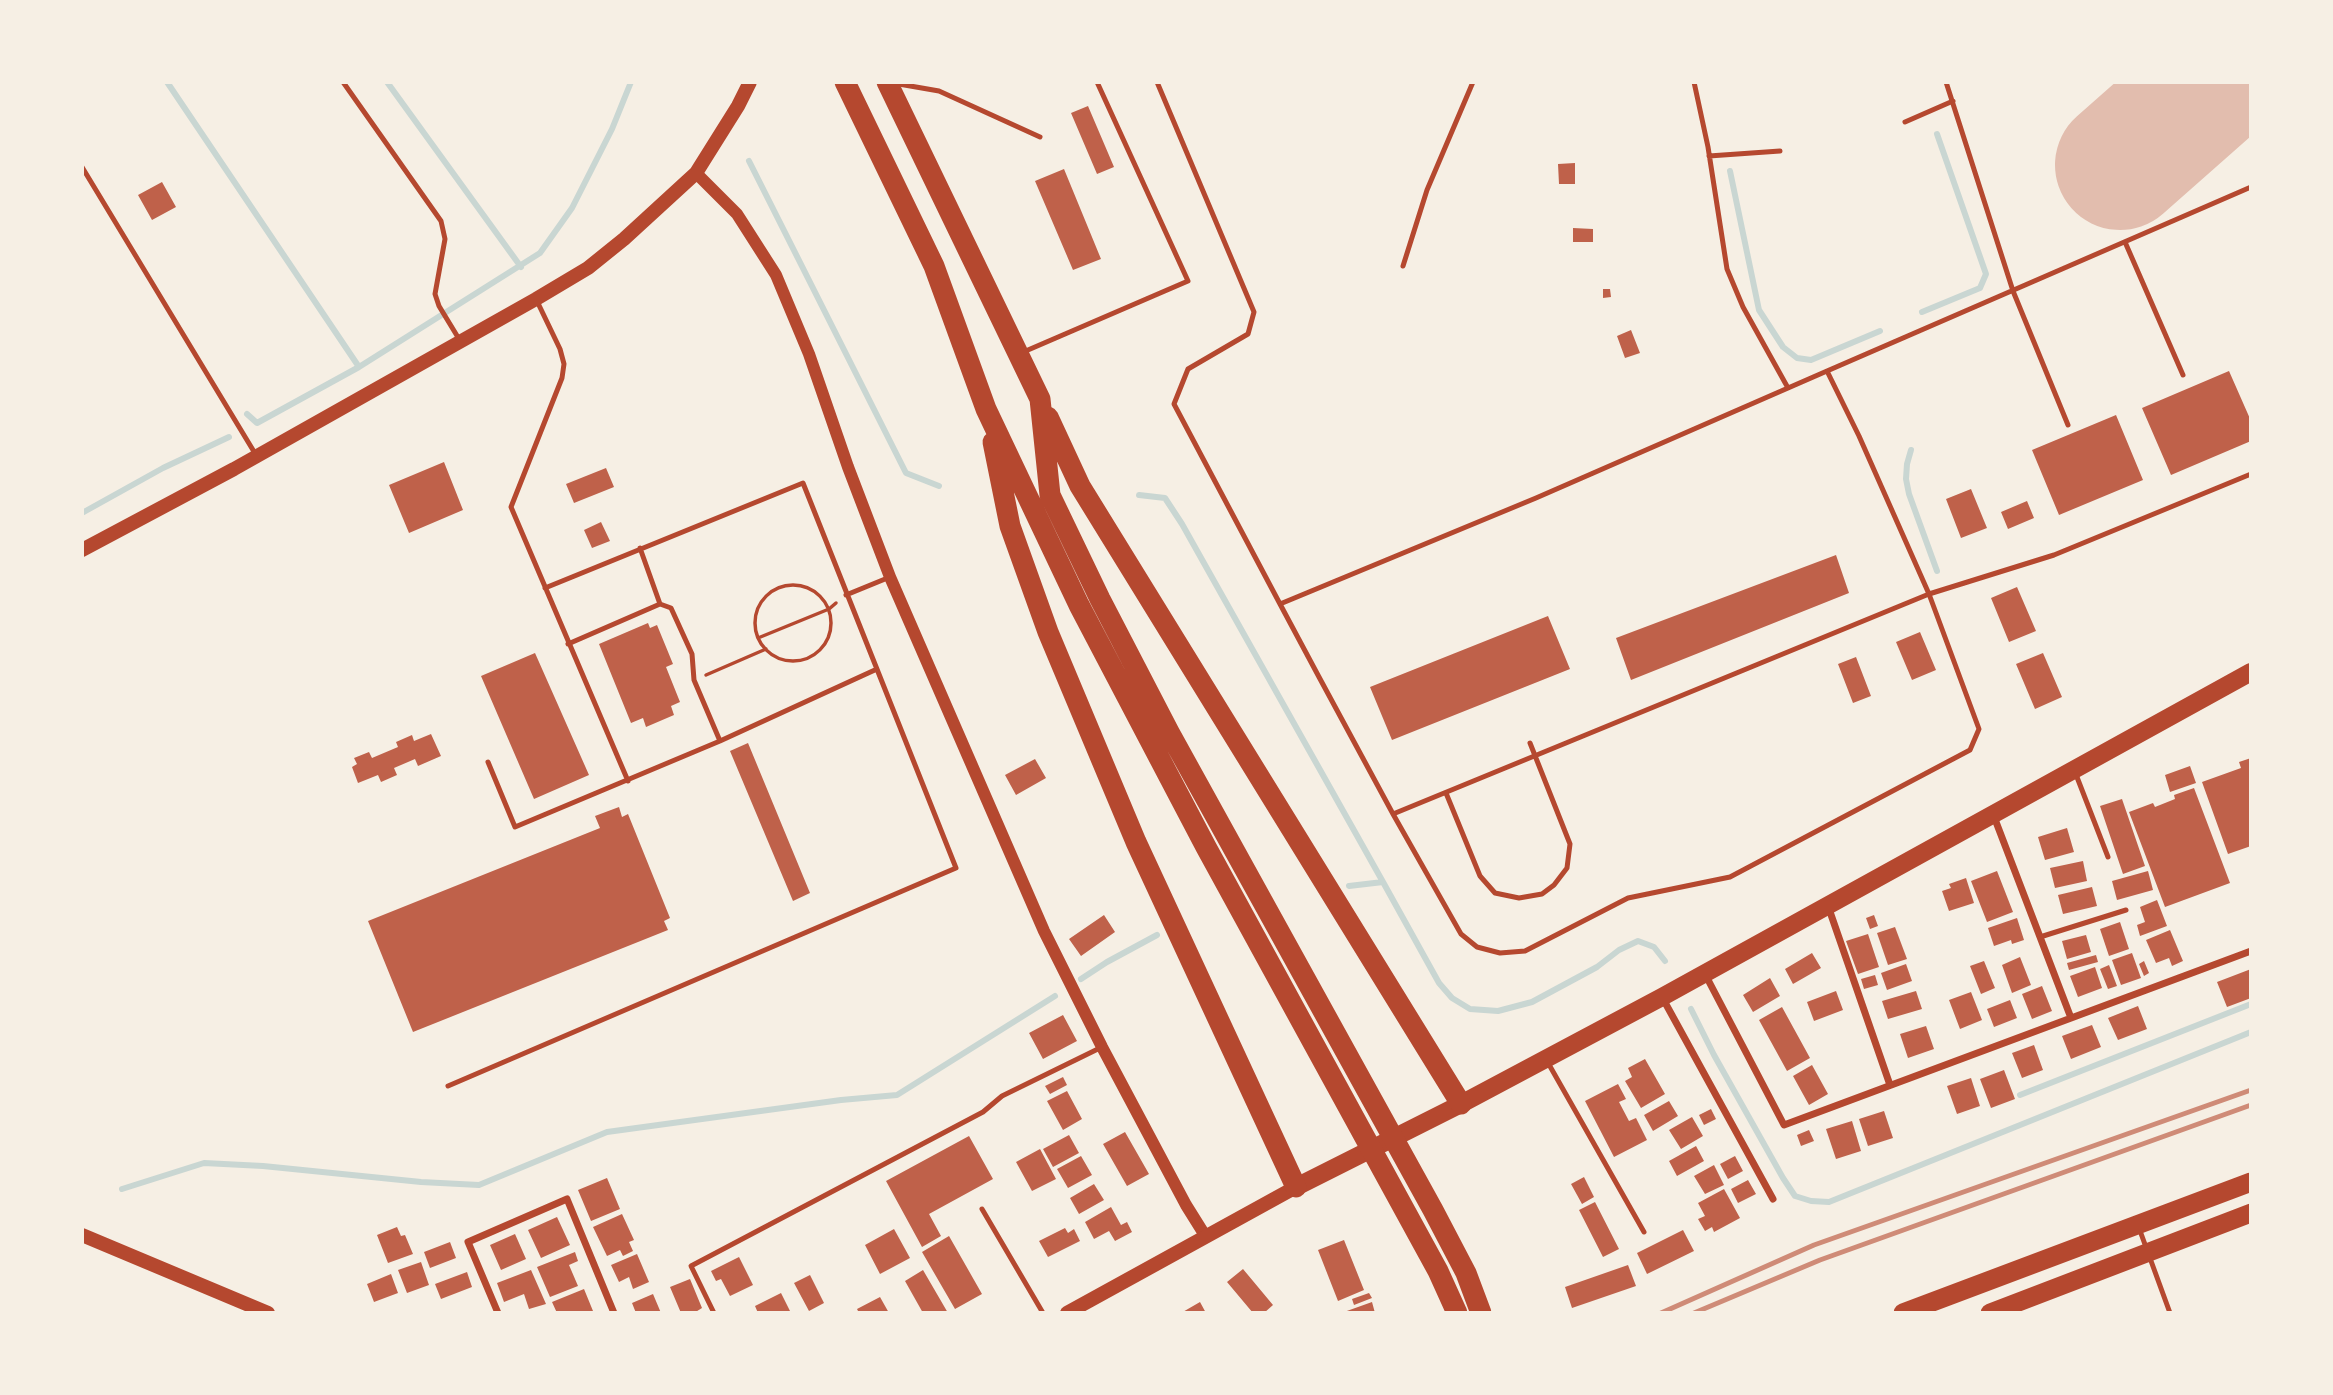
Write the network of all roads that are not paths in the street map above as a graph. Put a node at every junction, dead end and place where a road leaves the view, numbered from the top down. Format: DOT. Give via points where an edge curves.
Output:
graph roads {
  1 [pos="343,82"];
  2 [pos="750,82"];
  3 [pos="845,82"];
  4 [pos="887,82"];
  5 [pos="1097,82"];
  6 [pos="1157,82"];
  7 [pos="1473,82"];
  8 [pos="1694,82"];
  9 [pos="1946,82"];
  10 [pos="1953,101"];
  11 [pos="1905,122"];
  12 [pos="1040,136"];
  13 [pos="1780,151"];
  14 [pos="1709,156"];
  15 [pos="82,167"];
  16 [pos="696,173"];
  17 [pos="2251,187"];
  18 [pos="2125,242"];
  19 [pos="1403,266"];
  20 [pos="2013,291"];
  21 [pos="537,299"];
  22 [pos="461,342"];
  23 [pos="1018,354"];
  24 [pos="1827,371"];
  25 [pos="2183,375"];
  26 [pos="1788,388"];
  27 [pos="1040,399"];
  28 [pos="986,409"];
  29 [pos="2068,425"];
  30 [pos="257,456"];
  31 [pos="2251,474"];
  32 [pos="640,548"];
  33 [pos="82,550"];
  34 [pos="890,577"];
  35 [pos="545,588"];
  36 [pos="1929,594"];
  37 [pos="846,595"];
  38 [pos="660,604"];
  39 [pos="1280,604"];
  40 [pos="568,644"];
  41 [pos="877,669"];
  42 [pos="2251,671"];
  43 [pos="720,741"];
  44 [pos="1530,743"];
  45 [pos="1536,756"];
  46 [pos="488,762"];
  47 [pos="2074,769"];
  48 [pos="628,781"];
  49 [pos="1446,793"];
  50 [pos="1993,813"];
  51 [pos="1393,814"];
  52 [pos="2108,857"];
  53 [pos="1827,905"];
  54 [pos="2126,910"];
  55 [pos="2040,937"];
  56 [pos="2251,951"];
  57 [pos="1704,973"];
  58 [pos="1662,997"];
  59 [pos="2071,1018"];
  60 [pos="1102,1047"];
  61 [pos="1546,1058"];
  62 [pos="1890,1085"];
  63 [pos="448,1086"];
  64 [pos="1461,1104"];
  65 [pos="2251,1182"];
  66 [pos="1296,1186"];
  67 [pos="1773,1199"];
  68 [pos="982,1209"];
  69 [pos="2251,1213"];
  70 [pos="2138,1226"];
  71 [pos="1644,1232"];
  72 [pos="82,1235"];
  73 [pos="1206,1237"];
  74 [pos="2148,1252"];
  75 [pos="268,1313"];
  76 [pos="498,1313"];
  77 [pos="614,1313"];
  78 [pos="714,1313"];
  79 [pos="1043,1313"];
  80 [pos="1067,1313"];
  81 [pos="1457,1313"];
  82 [pos="1481,1313"];
  83 [pos="1903,1313"];
  84 [pos="1990,1313"];
  85 [pos="2170,1313"];
  1 -- 22 [label="lane" via="441,220 444,254 435,294"];
  2 -- 16 [label="main road"];
  3 -- 28 [label="highway" via="934,266"];
  4 -- 12 [label="lane" via="939,90"];
  4 -- 23 [label="highway"];
  5 -- 23 [label="lane" via="1188,281"];
  6 -- 39 [label="lane" via="1254,312 1248,334 1188,369 1174,404"];
  7 -- 19 [label="lane" via="1427,190"];
  8 -- 14 [label="lane"];
  9 -- 10 [label="lane"];
  10 -- 11 [label="lane"];
  10 -- 20 [label="lane"];
  13 -- 14 [label="lane"];
  14 -- 26 [label="lane" via="1727,270"];
  15 -- 30 [label="lane"];
  16 -- 21 [label="main road" via="615,247"];
  16 -- 34 [label="street" via="737,214 776,275"];
  17 -- 18 [label="lane"];
  18 -- 20 [label="lane"];
  18 -- 25 [label="lane"];
  20 -- 24 [label="lane"];
  20 -- 29 [label="lane"];
  21 -- 22 [label="main road"];
  21 -- 35 [label="lane" via="564,363 562,379 511,508"];
  22 -- 30 [label="main road"];
  23 -- 27 [label="highway"];
  24 -- 26 [label="lane"];
  24 -- 36 [label="lane"];
  26 -- 39 [label="lane"];
  27 -- 64 [label="highway" via="1080,486"];
  27 -- 82 [label="highway" via="1051,495 1100,599 1433,1210"];
  28 -- 66 [label="highway" via="1010,526 1048,632 1136,842"];
  28 -- 81 [label="highway" via="1079,606"];
  30 -- 33 [label="main road"];
  31 -- 36 [label="lane" via="2054,555"];
  32 -- 35 [label="lane"];
  32 -- 37 [label="lane" via="803,482"];
  32 -- 38 [label="lane"];
  34 -- 37 [label="lane"];
  34 -- 60 [label="street" via="1044,931"];
  35 -- 40 [label="lane"];
  36 -- 45 [label="lane"];
  36 -- 51 [label="lane" via="1979,729 1970,750 1730,877 1628,898 1525,951 1500,953 1477,947 1461,934"];
  37 -- 41 [label="lane"];
  38 -- 40 [label="lane"];
  38 -- 43 [label="lane" via="671,608 692,654 694,680"];
  39 -- 51 [label="lane"];
  40 -- 48 [label="lane"];
  41 -- 43 [label="lane"];
  41 -- 63 [label="lane" via="956,868"];
  42 -- 47 [label="main road"];
  43 -- 48 [label="lane"];
  44 -- 45 [label="lane"];
  45 -- 49 [label="lane"];
  45 -- 49 [label="lane" via="1570,844 1567,868 1542,894 1519,898 1495,893 1480,876"];
  46 -- 48 [label="lane" via="515,827"];
  47 -- 50 [label="main road"];
  47 -- 52 [label="lane"];
  49 -- 51 [label="lane"];
  50 -- 53 [label="main road"];
  50 -- 55 [label="street"];
  53 -- 57 [label="main road"];
  53 -- 62 [label="street"];
  54 -- 55 [label="lane"];
  55 -- 59 [label="street"];
  56 -- 59 [label="street"];
  57 -- 58 [label="main road"];
  57 -- 62 [label="street" via="1784,1125"];
  58 -- 61 [label="main road"];
  58 -- 67 [label="street"];
  59 -- 62 [label="street"];
  60 -- 73 [label="street"];
  60 -- 78 [label="lane" via="691,1266"];
  61 -- 64 [label="main road"];
  61 -- 71 [label="lane"];
  64 -- 66 [label="main road"];
  65 -- 70 [label="highway"];
  66 -- 73 [label="main road"];
  68 -- 79 [label="lane"];
  69 -- 74 [label="highway"];
  70 -- 74 [label="lane"];
  70 -- 83 [label="highway"];
  72 -- 75 [label="main road"];
  73 -- 80 [label="main road"];
  74 -- 84 [label="highway"];
  74 -- 85 [label="lane"];
  76 -- 77 [label="street" via="468,1242 567,1199"];
}
